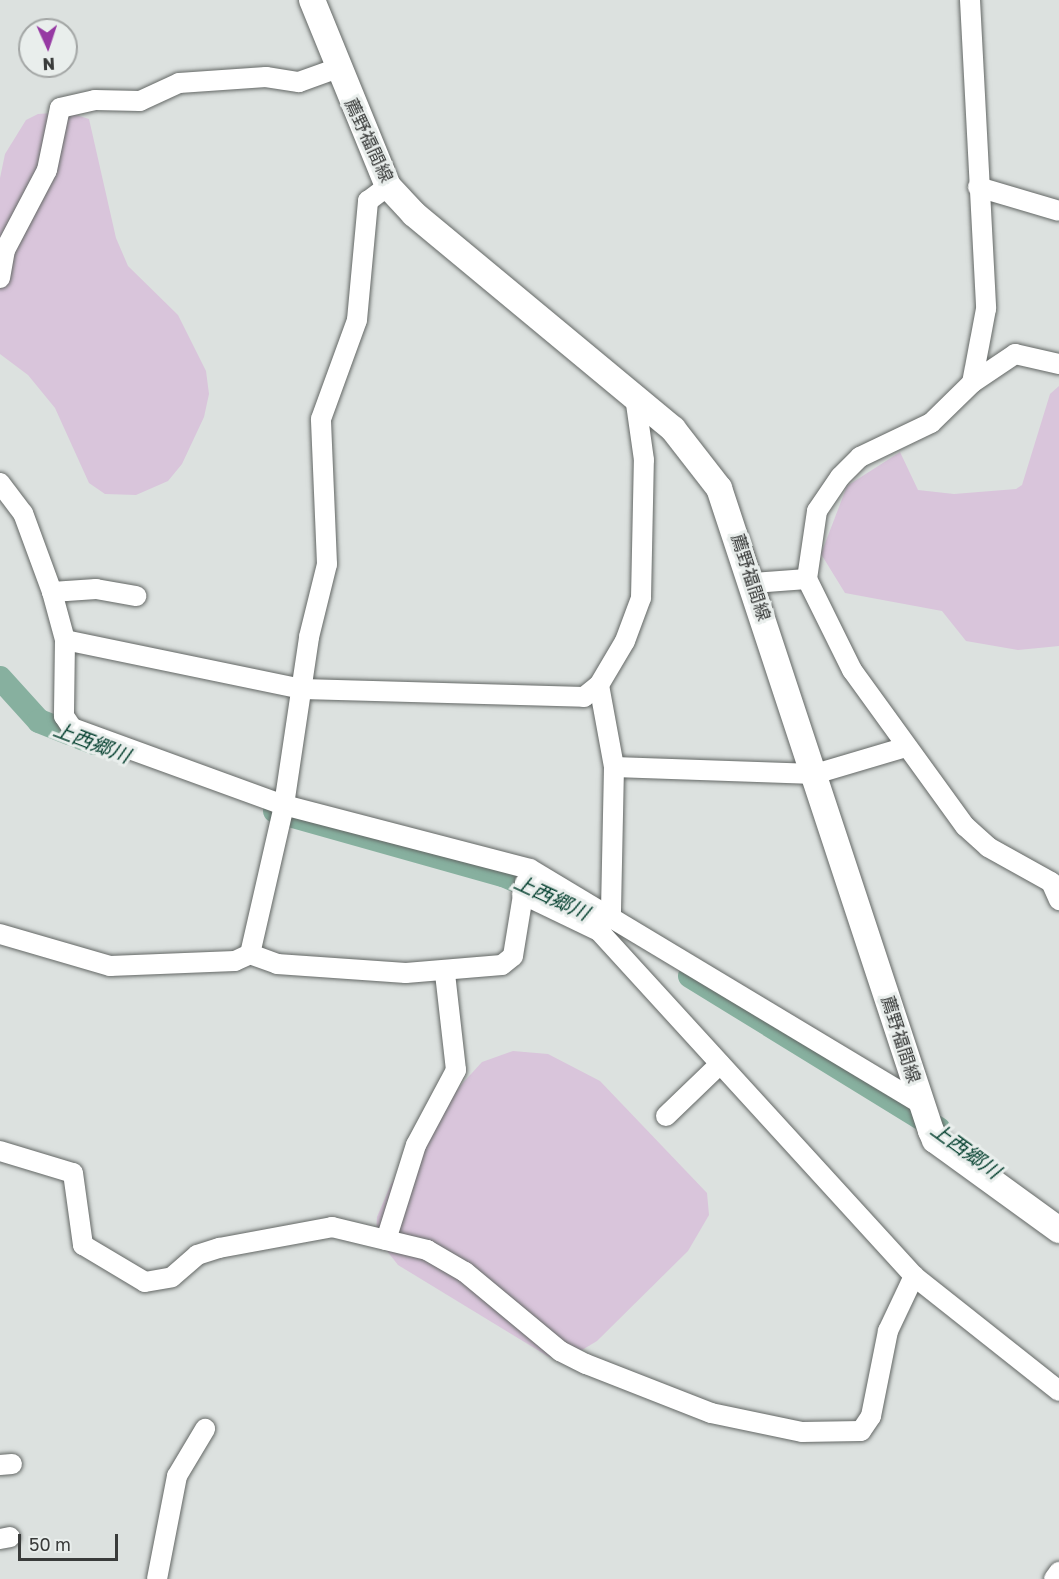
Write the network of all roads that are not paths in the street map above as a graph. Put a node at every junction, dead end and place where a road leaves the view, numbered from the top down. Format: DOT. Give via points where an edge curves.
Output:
graph roads {
  1 [pos="312,0"];
  2 [pos="970,0"];
  3 [pos="338,68"];
  4 [pos="388,186"];
  5 [pos="978,187"];
  6 [pos="1059,211"];
  7 [pos="0,278"];
  8 [pos="1059,363"];
  9 [pos="972,383"];
  10 [pos="635,397"];
  11 [pos="0,483"];
  12 [pos="807,579"];
  13 [pos="753,583"];
  14 [pos="52,592"];
  15 [pos="136,596"];
  16 [pos="65,640"];
  17 [pos="599,685"];
  18 [pos="302,689"];
  19 [pos="906,747"];
  20 [pos="614,767"];
  21 [pos="815,774"];
  22 [pos="282,814"];
  23 [pos="526,882"];
  24 [pos="1059,900"];
  25 [pos="605,922"];
  26 [pos="0,934"];
  27 [pos="250,954"];
  28 [pos="445,974"];
  29 [pos="720,1064"];
  30 [pos="666,1116"];
  31 [pos="926,1116"];
  32 [pos="0,1151"];
  33 [pos="1059,1230"];
  34 [pos="386,1240"];
  35 [pos="914,1275"];
  36 [pos="1059,1391"];
  37 [pos="205,1430"];
  38 [pos="1059,1572"];
  39 [pos="157,1579"];
  40 [pos="1054,1579"];
  1 -- 3 [label="main road, 薦野福間線"];
  2 -- 5 [label="street"];
  3 -- 4 [label="main road, 薦野福間線"];
  3 -- 7 [label="street" via="299,82 266,77 179,83 140,100 95,100 60,108 47,170 5,250"];
  4 -- 10 [label="main road, 薦野福間線" via="414,214"];
  4 -- 18 [label="street" via="368,201 357,320 321,419 329,535"];
  5 -- 6 [label="street"];
  5 -- 9 [label="street" via="986,309"];
  8 -- 9 [label="street" via="1015,354"];
  9 -- 12 [label="street" via="931,423 860,457 840,477 817,511"];
  10 -- 13 [label="main road, 薦野福間線" via="701,459 719,488"];
  10 -- 17 [label="street" via="644,460 641,598 637,617"];
  11 -- 14 [label="street" via="23,513"];
  12 -- 13 [label="street"];
  12 -- 19 [label="street" via="837,647"];
  13 -- 21 [label="main road, 薦野福間線"];
  14 -- 15 [label="street" via="96,589"];
  14 -- 16 [label="street"];
  16 -- 18 [label="street"];
  16 -- 22 [label="street" via="64,716 72,728"];
  17 -- 18 [label="street" via="576,699"];
  17 -- 20 [label="street"];
  18 -- 22 [label="street"];
  19 -- 21 [label="street"];
  19 -- 24 [label="street" via="965,826 988,847 1051,882"];
  20 -- 21 [label="street"];
  20 -- 25 [label="street"];
  21 -- 31 [label="main road, 薦野福間線"];
  22 -- 23 [label="street"];
  22 -- 27 [label="street"];
  23 -- 25 [label="street"];
  23 -- 28 [label="street" via="513,956 502,965"];
  25 -- 29 [label="street"];
  25 -- 31 [label="street"];
  26 -- 27 [label="street" via="110,966 235,961"];
  27 -- 28 [label="street" via="260,961 315,968"];
  28 -- 34 [label="street" via="456,1070 416,1144"];
  29 -- 30 [label="street"];
  29 -- 35 [label="street"];
  31 -- 33 [label="main road, 薦野福間線" via="935,1140"];
  32 -- 34 [label="street" via="72,1173 83,1245 145,1282 172,1277 197,1255 312,1227"];
  34 -- 35 [label="street" via="427,1250 465,1272 560,1350 586,1364 711,1413 841,1435 861,1431 871,1416 888,1331"];
  35 -- 36 [label="street"];
  37 -- 39 [label="street" via="177,1476"];
  38 -- 40 [label="street"];
}
